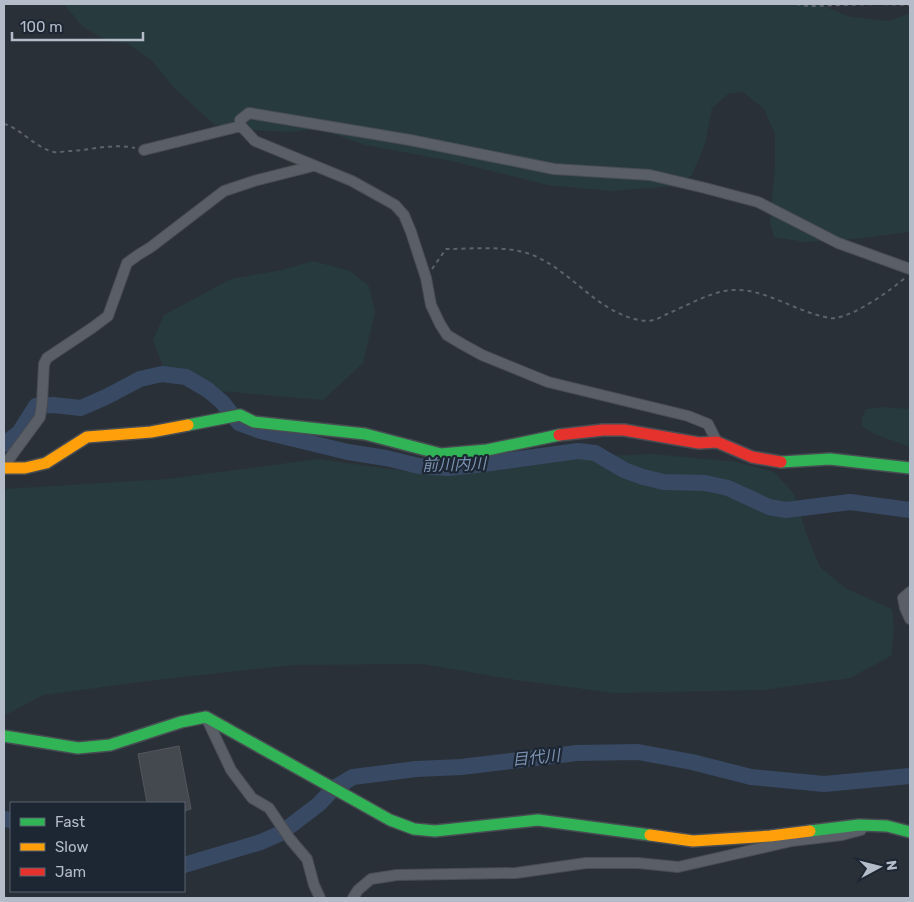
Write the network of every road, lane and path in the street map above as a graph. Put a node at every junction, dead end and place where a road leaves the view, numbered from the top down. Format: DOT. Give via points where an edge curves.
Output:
graph roads {
  1 [pos="796,4"];
  2 [pos="910,5"];
  3 [pos="4,124"];
  4 [pos="240,126"];
  5 [pos="144,150"];
  6 [pos="312,166"];
  7 [pos="910,269"];
  8 [pos="910,274"];
  9 [pos="426,278"];
  10 [pos="718,442"];
  11 [pos="4,467"];
  12 [pos="910,468"];
  13 [pos="910,592"];
  14 [pos="910,619"];
  15 [pos="206,717"];
  16 [pos="4,736"];
  17 [pos="878,825"];
  18 [pos="910,832"];
  19 [pos="320,898"];
  20 [pos="353,898"];
  1 -- 2 [label="path"];
  3 -- 5 [label="path" via="55,152 125,145"];
  4 -- 5 [label="street"];
  4 -- 6 [label="street" via="255,142"];
  4 -- 7 [label="street" via="240,120 249,113 410,140 554,169 650,175 758,202 838,243"];
  6 -- 9 [label="street" via="352,181 395,205 404,215"];
  6 -- 11 [label="street" via="224,191 127,263 108,316 47,358 40,417"];
  8 -- 9 [label="path" via="870,303 832,319 752,291 737,289 708,295 653,320 641,320 601,304 556,268 520,251 446,249"];
  9 -- 10 [label="street" via="431,305 440,324 447,334 462,344 548,382 688,416 708,424"];
  10 -- 11 [label="street" via="699,443 624,430 603,430 547,437 487,450 441,454 365,434 254,422 240,415 150,432 87,437 46,463 25,468"];
  10 -- 12 [label="street" via="752,457 784,462 830,459"];
  13 -- 14 [label="street" via="902,598"];
  15 -- 16 [label="street" via="110,745 78,748"];
  15 -- 17 [label="street" via="390,820 414,829 436,831 538,820 693,842"];
  15 -- 19 [label="street" via="231,770 252,798 269,808 307,859"];
  17 -- 18 [label="street"];
  17 -- 20 [label="street" via="842,835 792,841 678,866 586,863 516,873 397,875 371,880"];
}
